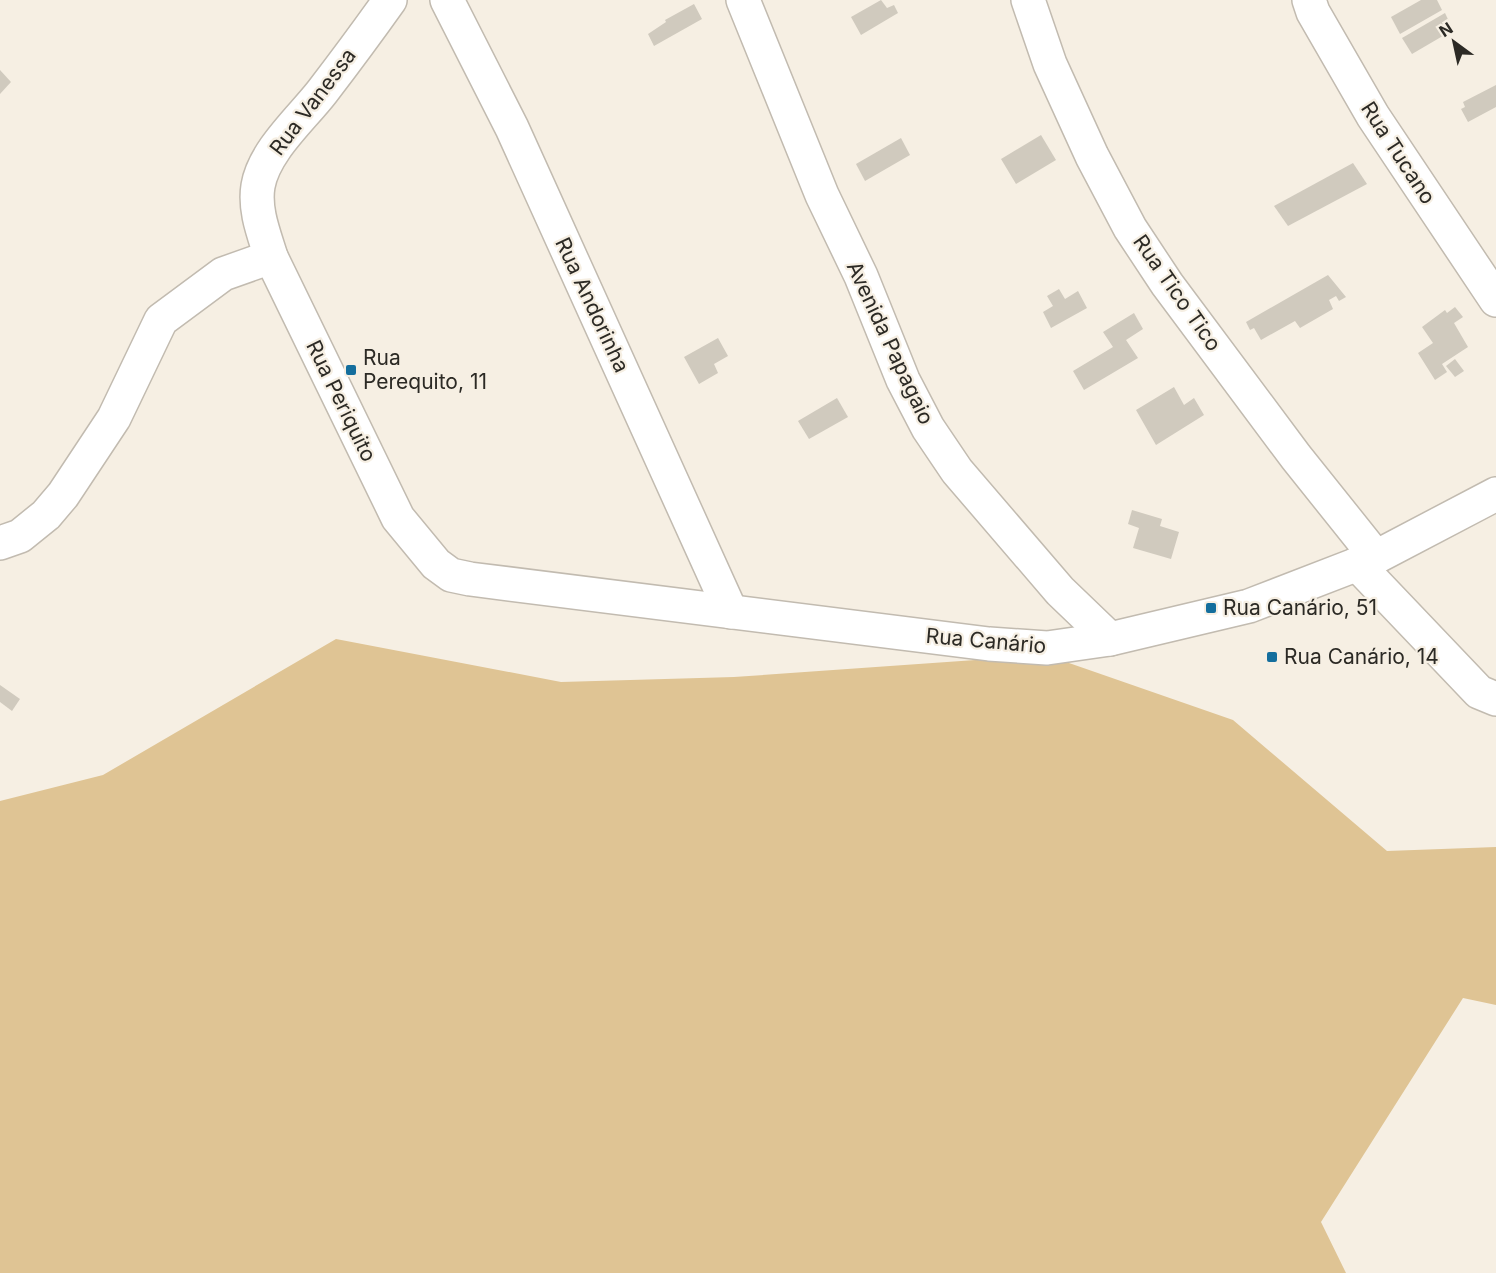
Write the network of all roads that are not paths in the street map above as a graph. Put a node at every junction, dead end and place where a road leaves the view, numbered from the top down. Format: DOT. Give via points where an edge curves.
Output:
graph roads {
  1 [pos="390,0"];
  2 [pos="447,0"];
  3 [pos="743,0"];
  4 [pos="1028,0"];
  5 [pos="1309,0"];
  6 [pos="257,212"];
  7 [pos="271,257"];
  8 [pos="1496,300"];
  9 [pos="1496,494"];
  10 [pos="0,543"];
  11 [pos="1367,561"];
  12 [pos="451,575"];
  13 [pos="730,612"];
  14 [pos="1110,639"];
  15 [pos="1496,699"];
  1 -- 6 [label="street, Rua Vanessa" via="269,158 258,184"];
  2 -- 13 [label="street, Rua Andorinha" via="512,128"];
  3 -- 14 [label="street, Avenida Papagaio" via="822,195 928,428 957,471 1060,591"];
  4 -- 11 [label="street, Rua Tico Tico" via="1050,64 1130,228 1167,284 1296,456"];
  5 -- 8 [label="street, Rua Tucano" via="1373,116"];
  6 -- 7 [label="street, Rua Periquito"];
  7 -- 10 [label="street" via="223,274 161,320 114,418 63,495 20,536"];
  7 -- 12 [label="street, Rua Periquito" via="398,518 436,564"];
  9 -- 11 [label="street, Rua Canário"];
  11 -- 14 [label="street, Rua Canário" via="1249,606"];
  11 -- 15 [label="street, Rua Tico Tico" via="1479,692"];
  12 -- 13 [label="street, Rua Canário"];
  13 -- 14 [label="street, Rua Canário" via="1001,645 1047,648"];
}
